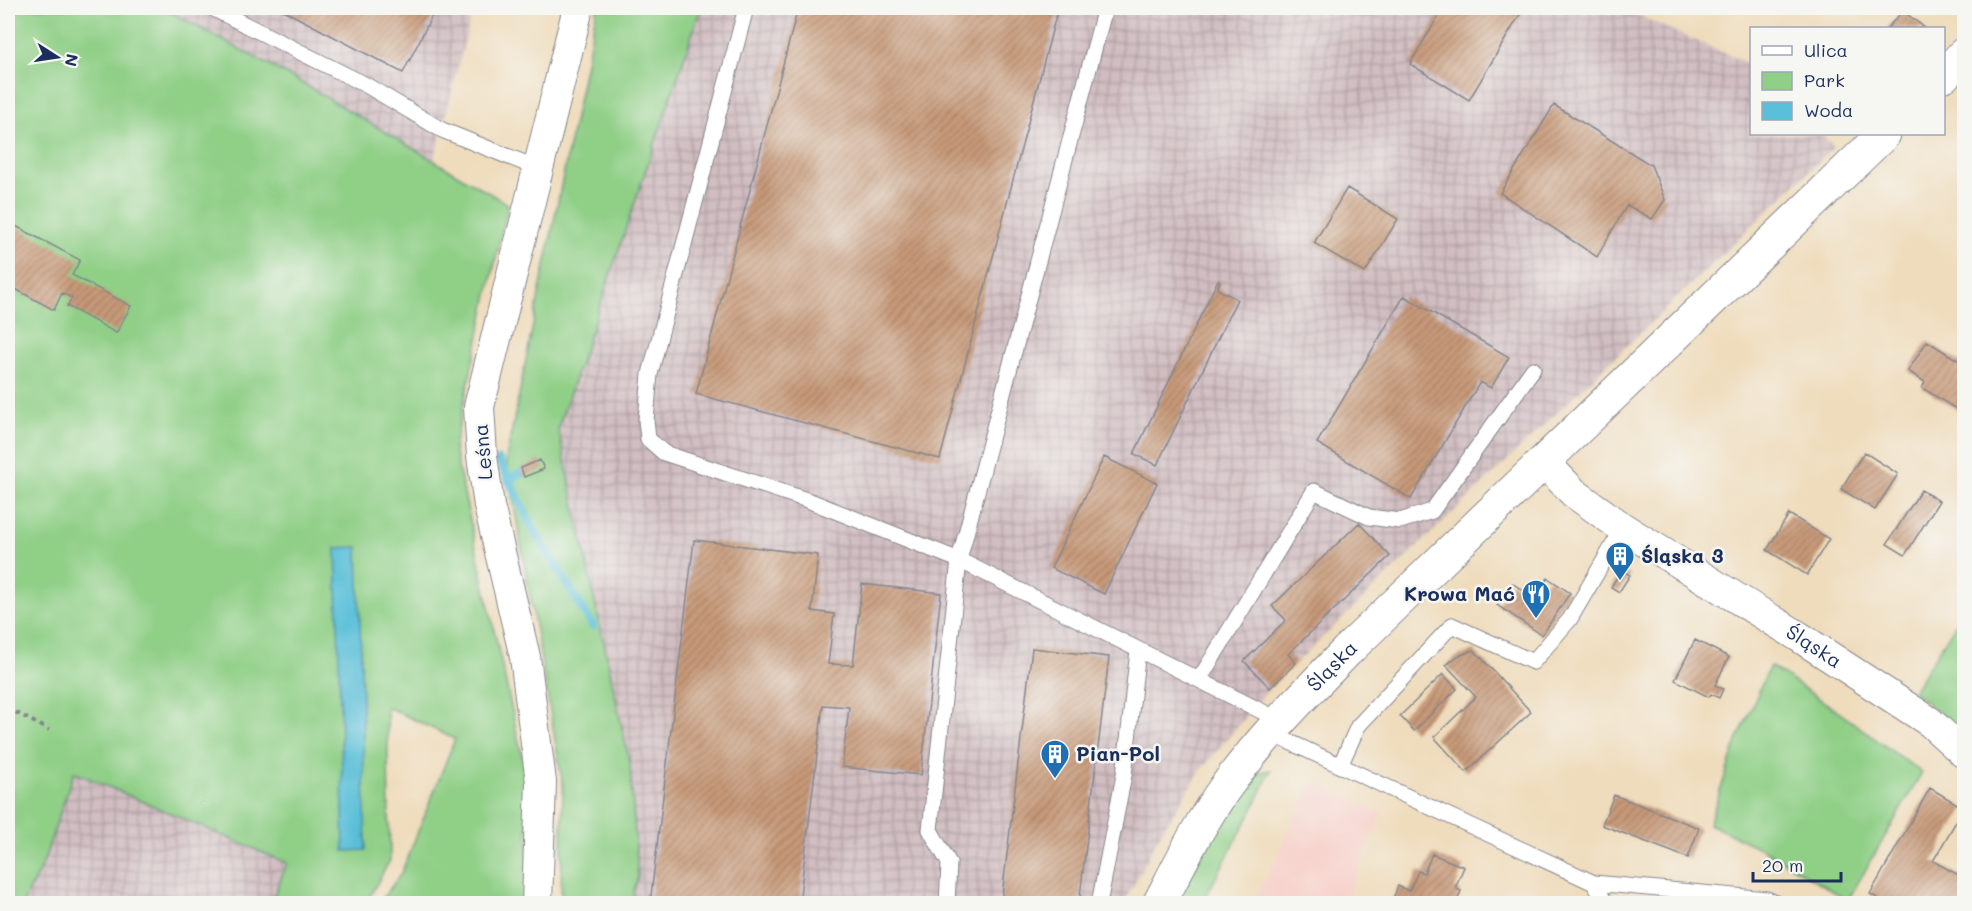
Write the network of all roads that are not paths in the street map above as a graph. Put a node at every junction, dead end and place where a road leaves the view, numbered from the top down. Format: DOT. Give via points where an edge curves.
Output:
graph roads {
  1 [pos="212,8"];
  2 [pos="578,8"];
  3 [pos="746,8"];
  4 [pos="1105,8"];
  5 [pos="1965,54"];
  6 [pos="1945,74"];
  7 [pos="1883,135"];
  8 [pos="537,168"];
  9 [pos="1533,369"];
  10 [pos="1544,462"];
  11 [pos="1623,528"];
  12 [pos="959,560"];
  13 [pos="1138,650"];
  14 [pos="1199,680"];
  15 [pos="1274,726"];
  16 [pos="1965,753"];
  17 [pos="1340,766"];
  18 [pos="1594,884"];
  19 [pos="537,903"];
  20 [pos="947,903"];
  21 [pos="1099,903"];
  22 [pos="1159,903"];
  23 [pos="1606,903"];
  24 [pos="1778,903"];
  1 -- 8 [label="lane" via="366,85 442,130"];
  2 -- 8 [label="street, Leśna"];
  3 -- 12 [label="lane" via="650,374 648,440 664,453 810,501"];
  4 -- 12 [label="lane"];
  5 -- 6 [label="main road"];
  7 -- 10 [label="main road, Śląska"];
  8 -- 19 [label="street, Leśna" via="479,407 489,506 525,657 541,782"];
  9 -- 14 [label="lane" via="1432,511 1400,521 1370,517 1314,491"];
  10 -- 11 [label="street, Śląska" via="1574,493"];
  10 -- 15 [label="main road, Śląska"];
  11 -- 16 [label="street, Śląska" via="1921,716"];
  11 -- 17 [label="lane" via="1570,619 1533,662 1452,625 1358,726"];
  12 -- 13 [label="lane"];
  12 -- 20 [label="lane" via="930,830 949,863"];
  13 -- 14 [label="lane"];
  13 -- 21 [label="lane" via="1124,775"];
  14 -- 15 [label="lane"];
  15 -- 17 [label="lane"];
  15 -- 22 [label="main road, Śląska" via="1224,788"];
  17 -- 18 [label="lane"];
  18 -- 23 [label="lane"];
  18 -- 24 [label="lane"];
}
